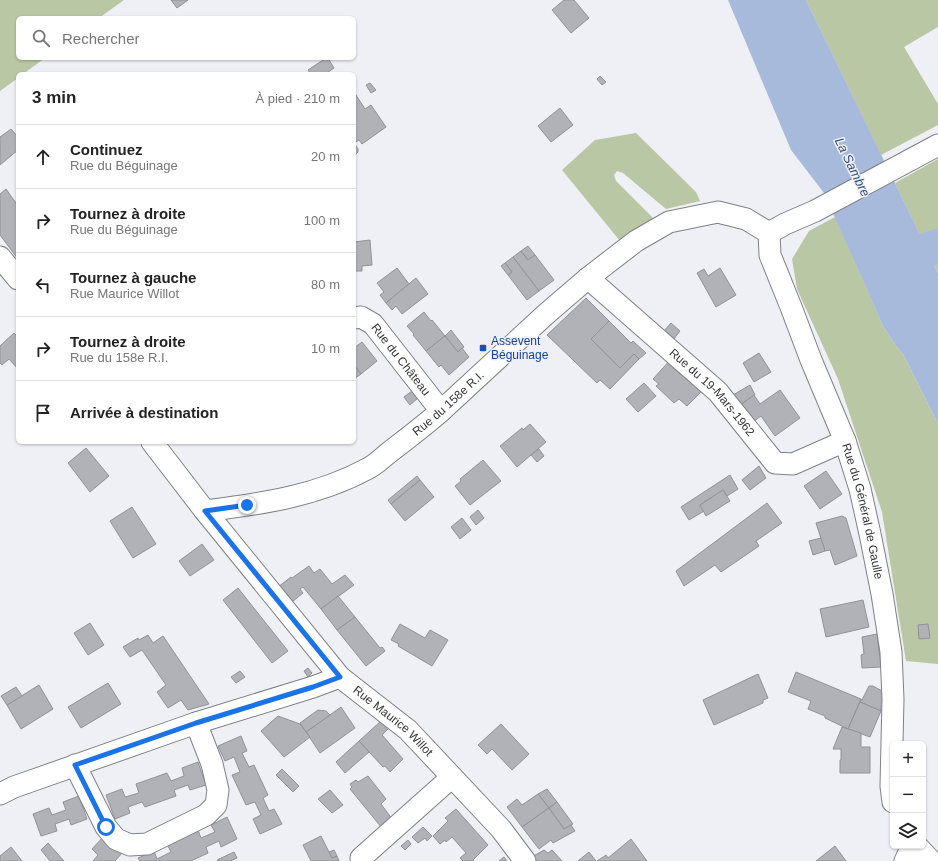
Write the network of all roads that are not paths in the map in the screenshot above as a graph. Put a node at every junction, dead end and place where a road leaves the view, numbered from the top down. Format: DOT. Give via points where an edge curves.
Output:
graph roads {
  1 [pos="938,145"];
  2 [pos="770,233"];
  3 [pos="0,257"];
  4 [pos="16,277"];
  5 [pos="588,278"];
  6 [pos="356,318"];
  7 [pos="441,411"];
  8 [pos="845,441"];
  9 [pos="154,444"];
  10 [pos="205,511"];
  11 [pos="340,677"];
  12 [pos="196,723"];
  13 [pos="75,765"];
  14 [pos="452,777"];
  15 [pos="892,777"];
  16 [pos="0,794"];
  17 [pos="910,849"];
  18 [pos="920,849"];
  19 [pos="361,858"];
  20 [pos="525,861"];
  21 [pos="904,861"];
  22 [pos="931,861"];
  1 -- 2 [label="street"];
  2 -- 5 [label="street, Rue du 158e R.I." via="746,219 718,212 669,222 636,241"];
  2 -- 8 [label="street, Rue du Général de Gaulle" via="770,255"];
  3 -- 4 [label="street"];
  5 -- 7 [label="street, Rue du 158e R.I."];
  5 -- 8 [label="street, Rue du 19-Mars-1962" via="718,392 775,463 793,464"];
  6 -- 7 [label="street, Rue du Château" via="361,317 373,324"];
  7 -- 10 [label="street, Rue du 158e R.I." via="368,468 336,484 298,496"];
  8 -- 15 [label="street, Rue du Général de Gaulle" via="860,489 870,534 891,652"];
  9 -- 10 [label="street, Rue Maurice Willot"];
  10 -- 11 [label="street, Rue Maurice Willot"];
  11 -- 12 [label="street"];
  11 -- 14 [label="street, Rue Maurice Willot" via="408,730"];
  12 -- 13 [label="street"];
  12 -- 13 [label="street" via="212,764 218,790 216,805 206,815 147,844 130,845 116,838 106,827"];
  13 -- 16 [label="street"];
  14 -- 19 [label="street"];
  14 -- 20 [label="street, Rue Maurice Willot" via="501,829"];
  17 -- 21 [label="street"];
  18 -- 22 [label="street"];
}
